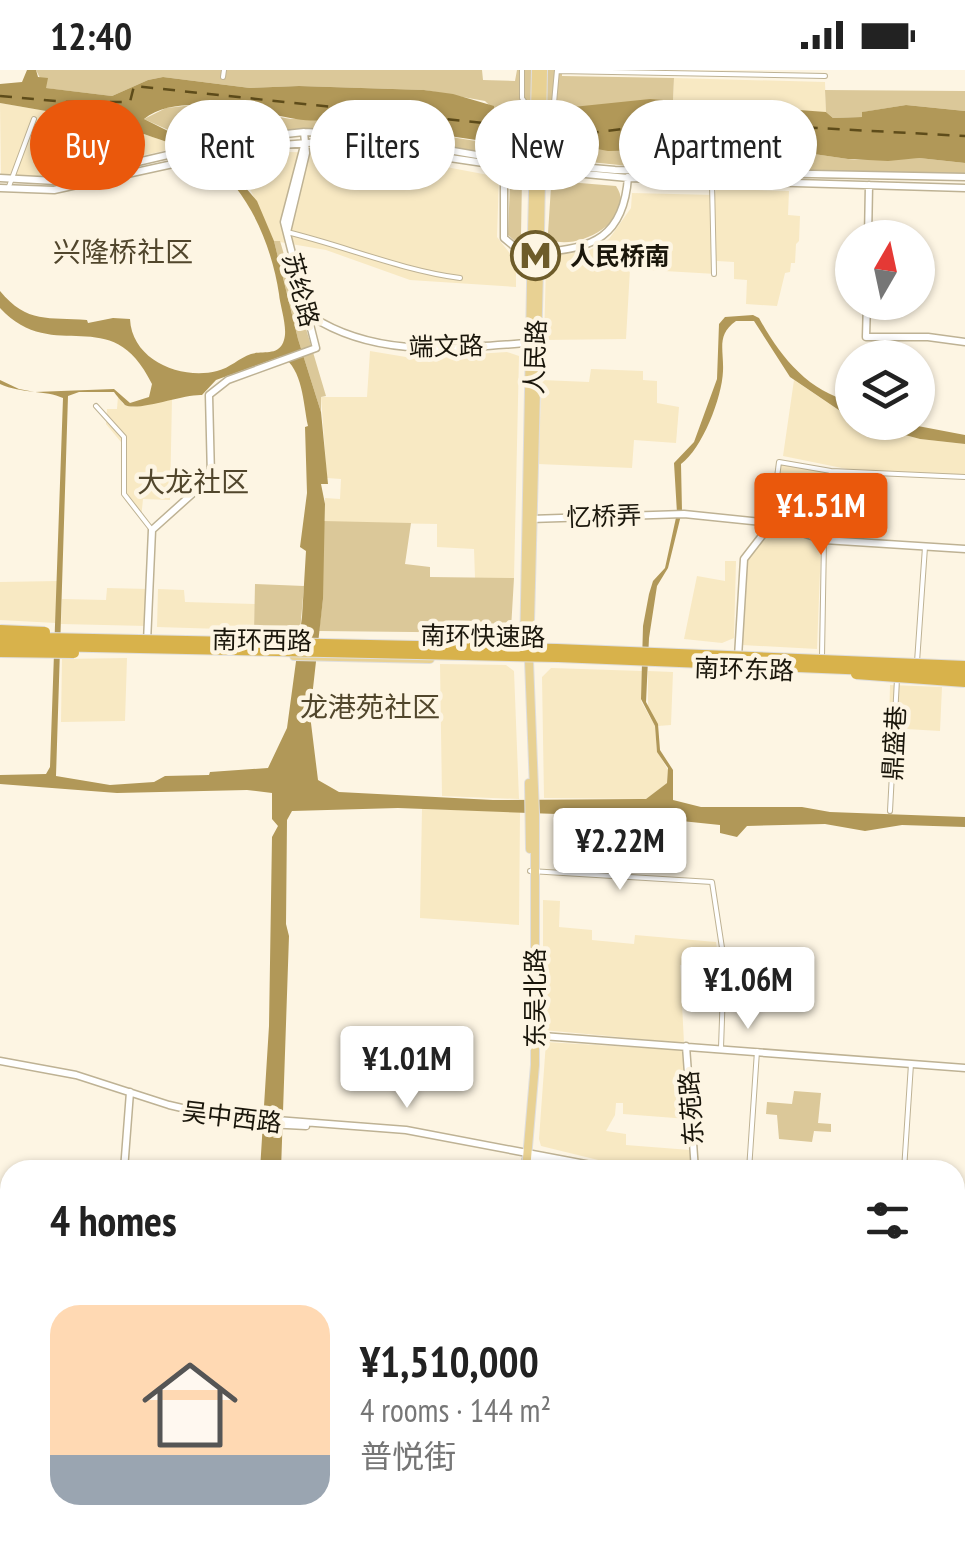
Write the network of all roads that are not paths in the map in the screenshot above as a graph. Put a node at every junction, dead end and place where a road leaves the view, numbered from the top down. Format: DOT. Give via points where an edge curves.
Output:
graph roads {
  1 [pos="224,70"];
  2 [pos="522,70"];
  3 [pos="540,70"];
  4 [pos="557,70"];
  5 [pos="825,76"];
  6 [pos="223,77"];
  7 [pos="30,129"];
  8 [pos="304,132"];
  9 [pos="305,142"];
  10 [pos="475,157"];
  11 [pos="475,159"];
  12 [pos="817,176"];
  13 [pos="965,177"];
  14 [pos="0,178"];
  15 [pos="10,180"];
  16 [pos="817,184"];
  17 [pos="868,186"];
  18 [pos="965,188"];
  19 [pos="4,189"];
  20 [pos="504,190"];
  21 [pos="626,190"];
  22 [pos="712,190"];
  23 [pos="868,220"];
  24 [pos="286,232"];
  25 [pos="536,233"];
  26 [pos="509,244"];
  27 [pos="566,250"];
  28 [pos="535,252"];
  29 [pos="714,274"];
  30 [pos="460,278"];
  31 [pos="310,316"];
  32 [pos="866,320"];
  33 [pos="965,342"];
  34 [pos="528,343"];
  35 [pos="96,406"];
  36 [pos="832,471"];
  37 [pos="965,477"];
  38 [pos="528,519"];
  39 [pos="771,523"];
  40 [pos="152,530"];
  41 [pos="824,540"];
  42 [pos="925,547"];
  43 [pos="965,549"];
  44 [pos="0,633"];
  45 [pos="147,637"];
  46 [pos="115,644"];
  47 [pos="527,645"];
  48 [pos="0,648"];
  49 [pos="147,652"];
  50 [pos="739,652"];
  51 [pos="917,659"];
  52 [pos="526,661"];
  53 [pos="965,662"];
  54 [pos="824,664"];
  55 [pos="737,668"];
  56 [pos="897,674"];
  57 [pos="916,675"];
  58 [pos="965,679"];
  59 [pos="890,811"];
  60 [pos="533,871"];
  61 [pos="532,1035"];
  62 [pos="686,1046"];
  63 [pos="721,1048"];
  64 [pos="758,1052"];
  65 [pos="0,1064"];
  66 [pos="911,1064"];
  67 [pos="965,1068"];
  68 [pos="130,1094"];
  69 [pos="525,1156"];
  70 [pos="125,1160"];
  71 [pos="525,1160"];
  72 [pos="542,1160"];
  73 [pos="551,1160"];
  74 [pos="694,1160"];
  75 [pos="749,1160"];
  76 [pos="905,1160"];
  1 -- 6 [label="street"];
  2 -- 4 [label="street" via="522,98 529,105 554,104"];
  3 -- 25 [label="main road, 人民路, bridge"];
  4 -- 5 [label="street"];
  7 -- 15 [label="street"];
  8 -- 9 [label="main road, 苏纶路"];
  8 -- 10 [label="main road" via="360,135"];
  8 -- 15 [label="main road" via="209,145 56,181"];
  9 -- 11 [label="main road"];
  9 -- 19 [label="main road" via="226,152 54,190"];
  9 -- 24 [label="main road, 苏纶路"];
  12 -- 13 [label="main road"];
  14 -- 15 [label="main road"];
  15 -- 19 [label="street"];
  16 -- 17 [label="main road"];
  17 -- 18 [label="main road"];
  17 -- 23 [label="main road"];
  20 -- 26 [label="main road"];
  21 -- 27 [label="main road" via="612,227 594,242"];
  22 -- 29 [label="street"];
  24 -- 30 [label="street" via="397,267"];
  24 -- 31 [label="main road, 苏纶路"];
  25 -- 26 [label="main road" via="524,245"];
  25 -- 27 [label="main road"];
  25 -- 28 [label="main road, 人民路"];
  26 -- 28 [label="main road"];
  27 -- 28 [label="main road"];
  28 -- 34 [label="main road, 人民路"];
  28 -- 38 [label="main road, 人民路"];
  31 -- 34 [label="main road, 端文路" via="401,348"];
  31 -- 40 [label="main road, 苏纶路" via="316,348 228,380 210,395 212,477"];
  32 -- 33 [label="main road" via="866,336"];
  34 -- 38 [label="main road, 人民路"];
  35 -- 40 [label="street" via="124,437 124,494"];
  36 -- 37 [label="street"];
  36 -- 39 [label="street" via="779,462"];
  36 -- 41 [label="street"];
  38 -- 39 [label="main road, 忆桥弄" via="680,514"];
  38 -- 47 [label="main road, 人民路"];
  39 -- 41 [label="main road, 忆桥弄"];
  39 -- 50 [label="main road" via="744,558"];
  40 -- 45 [label="main road"];
  41 -- 42 [label="main road, 忆桥弄"];
  41 -- 54 [label="street"];
  42 -- 43 [label="main road, 忆桥弄"];
  42 -- 51 [label="street"];
  44 -- 45 [label="main road, 南环西路"];
  44 -- 46 [label="highway, bridge" via="67,633"];
  45 -- 47 [label="main road, 南环西路, bridge"];
  45 -- 49 [label="main road"];
  46 -- 48 [label="highway, bridge" via="68,654"];
  46 -- 54 [label="highway, 南环快速路, bridge" via="558,650"];
  47 -- 50 [label="main road, 南环东路"];
  47 -- 52 [label="main road, 东吴北路"];
  48 -- 49 [label="main road, 南环西路"];
  49 -- 52 [label="main road, 南环西路, bridge"];
  50 -- 54 [label="main road, 南环东路"];
  50 -- 55 [label="main road"];
  51 -- 53 [label="main road, 南环东路"];
  51 -- 54 [label="main road, 南环东路"];
  51 -- 57 [label="street"];
  52 -- 55 [label="main road, 南环东路"];
  52 -- 60 [label="main road, 东吴北路"];
  53 -- 54 [label="highway, bridge" via="870,656"];
  54 -- 55 [label="main road, 南环东路"];
  54 -- 56 [label="main road, 南环东路"];
  54 -- 58 [label="highway, bridge" via="870,677"];
  56 -- 57 [label="main road, 南环东路"];
  56 -- 59 [label="street, 鼎盛巷"];
  57 -- 58 [label="main road, 南环东路"];
  60 -- 61 [label="main road, 东吴北路"];
  60 -- 63 [label="street" via="712,882 724,961"];
  61 -- 62 [label="main road"];
  61 -- 69 [label="main road, 东吴北路"];
  62 -- 63 [label="main road"];
  62 -- 74 [label="main road, 东苑路"];
  63 -- 64 [label="main road"];
  64 -- 66 [label="main road"];
  64 -- 75 [label="street"];
  65 -- 68 [label="main road, 吴中西路"];
  66 -- 67 [label="main road"];
  66 -- 76 [label="street"];
  68 -- 69 [label="main road, 吴中西路" via="201,1113 406,1130"];
  68 -- 70 [label="main road"];
  69 -- 71 [label="main road, 东吴北路"];
  69 -- 72 [label="main road"];
  69 -- 73 [label="main road"];
}
